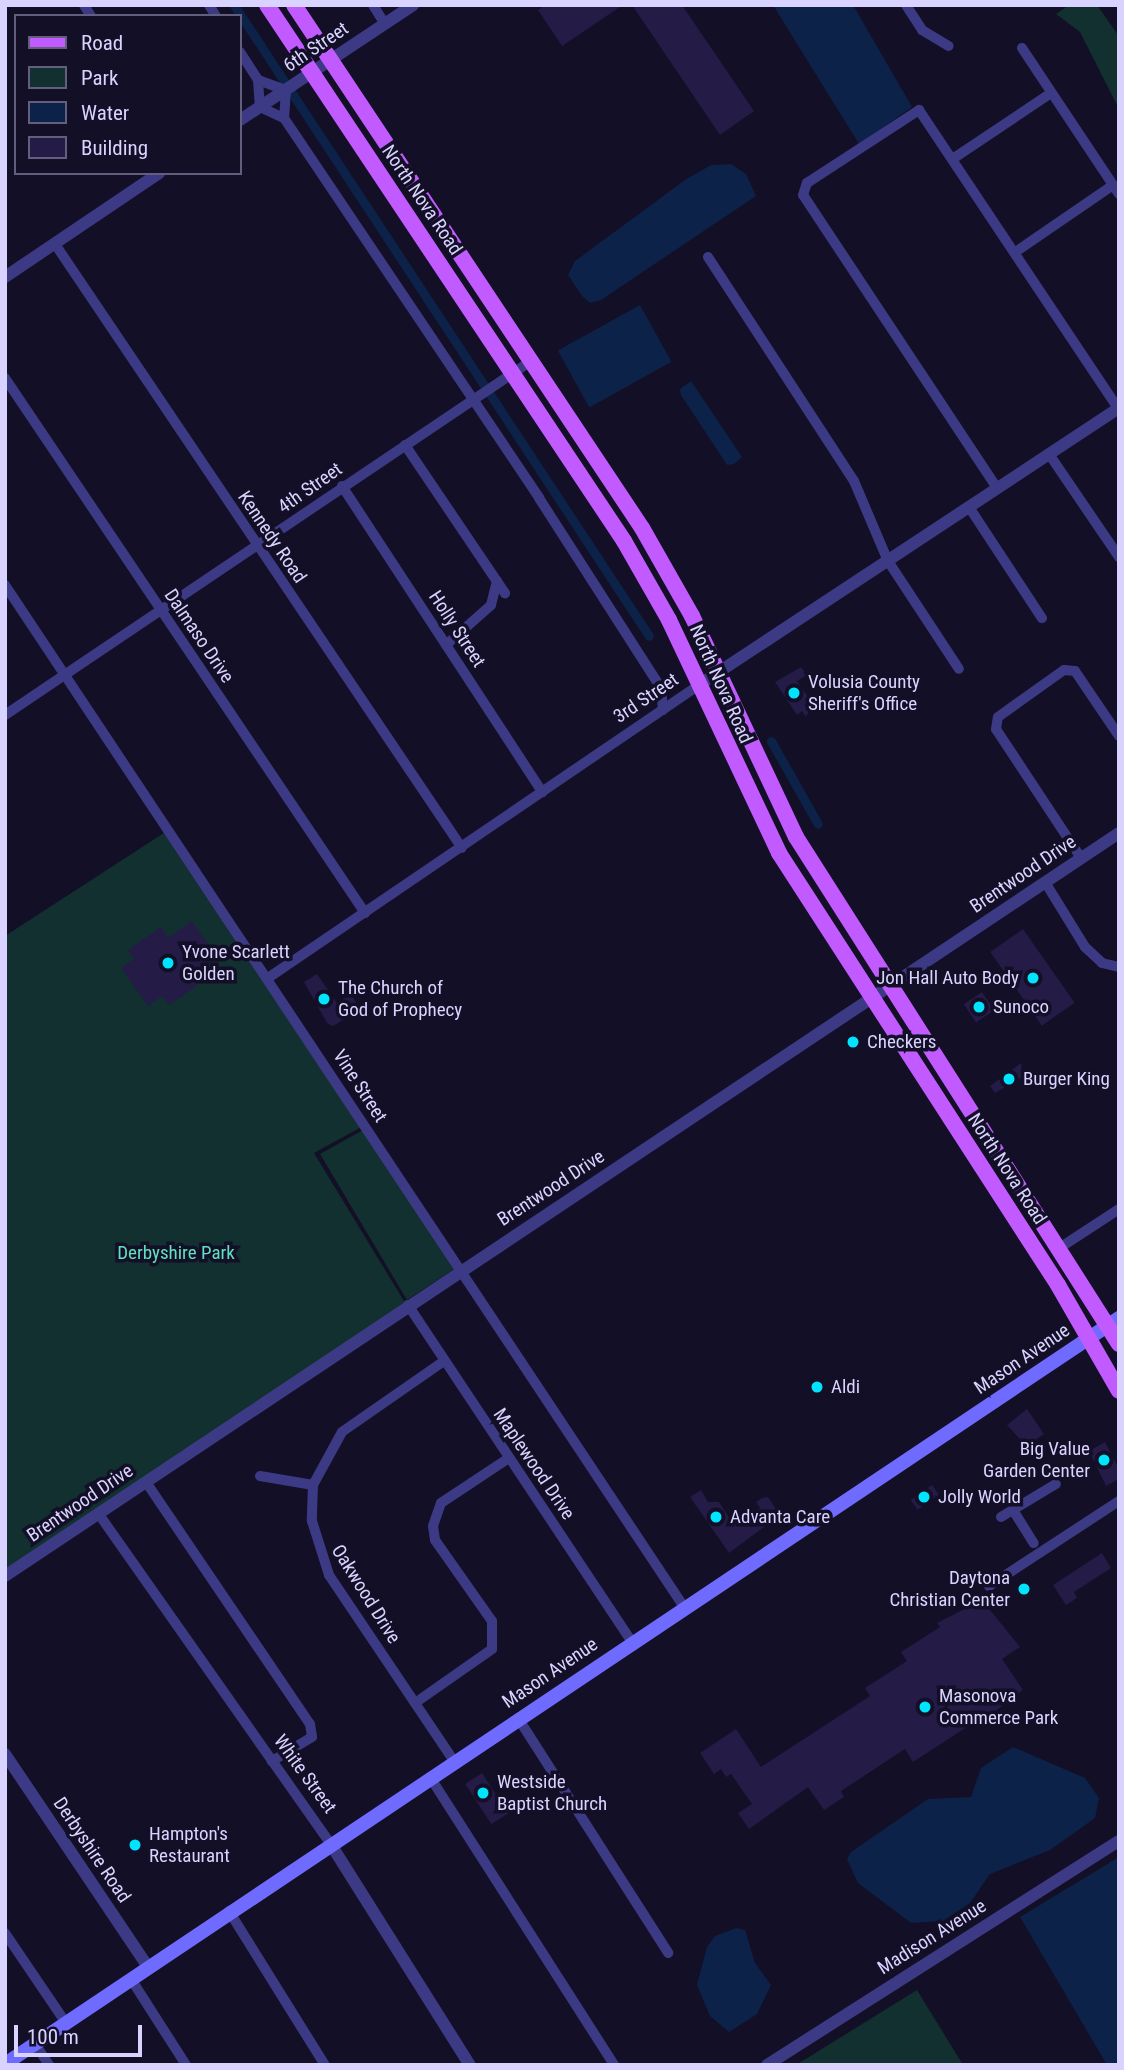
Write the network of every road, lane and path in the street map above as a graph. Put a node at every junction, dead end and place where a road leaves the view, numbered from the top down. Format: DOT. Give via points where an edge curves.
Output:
graph roads {
  1 [pos="267,5"];
  2 [pos="294,5"];
  3 [pos="373,5"];
  4 [pos="413,5"];
  5 [pos="906,5"];
  6 [pos="385,24"];
  7 [pos="948,46"];
  8 [pos="1022,48"];
  9 [pos="242,55"];
  10 [pos="331,61"];
  11 [pos="312,73"];
  12 [pos="258,80"];
  13 [pos="286,90"];
  14 [pos="1051,93"];
  15 [pos="260,107"];
  16 [pos="284,118"];
  17 [pos="242,119"];
  18 [pos="954,158"];
  19 [pos="156,175"];
  20 [pos="1116,190"];
  21 [pos="55,244"];
  22 [pos="1017,251"];
  23 [pos="708,257"];
  24 [pos="5,277"];
  25 [pos="531,361"];
  26 [pos="508,376"];
  27 [pos="5,378"];
  28 [pos="473,400"];
  29 [pos="1119,408"];
  30 [pos="405,446"];
  31 [pos="1049,454"];
  32 [pos="342,486"];
  33 [pos="997,488"];
  34 [pos="969,507"];
  35 [pos="257,546"];
  36 [pos="1119,557"];
  37 [pos="888,561"];
  38 [pos="497,581"];
  39 [pos="5,585"];
  40 [pos="505,593"];
  41 [pos="160,611"];
  42 [pos="1042,618"];
  43 [pos="446,645"];
  44 [pos="959,669"];
  45 [pos="718,672"];
  46 [pos="65,675"];
  47 [pos="699,685"];
  48 [pos="661,688"];
  49 [pos="684,696"];
  50 [pos="663,710"];
  51 [pos="5,715"];
  52 [pos="1119,736"];
  53 [pos="542,792"];
  54 [pos="1119,833"];
  55 [pos="462,848"];
  56 [pos="1081,858"];
  57 [pos="1045,882"];
  58 [pos="365,913"];
  59 [pos="1119,967"];
  60 [pos="268,978"];
  61 [pos="890,986"];
  62 [pos="872,998"];
  63 [pos="941,1105"];
  64 [pos="982,1126"];
  65 [pos="1119,1209"];
  66 [pos="1061,1247"];
  67 [pos="461,1270"];
  68 [pos="408,1306"];
  69 [pos="1113,1321"];
  70 [pos="1089,1337"];
  71 [pos="1119,1344"];
  72 [pos="444,1361"];
  73 [pos="1119,1391"];
  74 [pos="509,1458"];
  75 [pos="260,1476"];
  76 [pos="146,1482"];
  77 [pos="1056,1484"];
  78 [pos="313,1485"];
  79 [pos="1119,1501"];
  80 [pos="1013,1510"];
  81 [pos="99,1513"];
  82 [pos="1001,1517"];
  83 [pos="1034,1543"];
  84 [pos="5,1576"];
  85 [pos="989,1586"];
  86 [pos="684,1608"];
  87 [pos="632,1642"];
  88 [pos="415,1703"];
  89 [pos="518,1718"];
  90 [pos="5,1754"];
  91 [pos="272,1761"];
  92 [pos="454,1761"];
  93 [pos="430,1777"];
  94 [pos="1119,1841"];
  95 [pos="330,1843"];
  96 [pos="229,1911"];
  97 [pos="5,1933"];
  98 [pos="668,1953"];
  99 [pos="148,1967"];
  100 [pos="131,1979"];
  101 [pos="66,2023"];
  102 [pos="35,2044"];
  103 [pos="5,2064"];
  104 [pos="48,2065"];
  105 [pos="186,2065"];
  106 [pos="326,2065"];
  107 [pos="470,2065"];
  108 [pos="614,2065"];
  109 [pos="767,2065"];
  1 -- 11 [label="main road, North Nova Road"];
  2 -- 10 [label="main road, North Nova Road"];
  3 -- 6 [label="street"];
  4 -- 6 [label="street, 6th Street"];
  5 -- 7 [label="street" via="922,30"];
  6 -- 10 [label="street, 6th Street"];
  8 -- 14 [label="street"];
  9 -- 12 [label="street"];
  10 -- 11 [label="street, 6th Street"];
  10 -- 25 [label="main road, North Nova Road"];
  11 -- 13 [label="street, 6th Street"];
  11 -- 26 [label="main road, North Nova Road"];
  12 -- 13 [label="street"];
  12 -- 15 [label="street"];
  13 -- 15 [label="street, 6th Street"];
  13 -- 16 [label="street"];
  14 -- 18 [label="street"];
  14 -- 20 [label="street"];
  15 -- 16 [label="street"];
  15 -- 17 [label="street, 6th Street"];
  16 -- 28 [label="street"];
  18 -- 22 [label="street"];
  18 -- 33 [label="street" via="919,110 807,183 803,195"];
  19 -- 21 [label="street"];
  20 -- 22 [label="street"];
  21 -- 24 [label="street"];
  21 -- 35 [label="street, Kennedy Road"];
  22 -- 29 [label="street"];
  23 -- 37 [label="street" via="854,481"];
  25 -- 26 [label="street, 4th Street"];
  25 -- 45 [label="main road, North Nova Road" via="652,544"];
  26 -- 28 [label="street, 4th Street"];
  26 -- 47 [label="main road, North Nova Road" via="640,566"];
  27 -- 41 [label="street, Dalmaso Drive"];
  28 -- 30 [label="street, 4th Street"];
  28 -- 48 [label="street"];
  29 -- 31 [label="street, 3rd Street"];
  30 -- 32 [label="street, 4th Street"];
  30 -- 38 [label="street"];
  31 -- 33 [label="street, 3rd Street"];
  31 -- 36 [label="street"];
  32 -- 35 [label="street, 4th Street"];
  32 -- 43 [label="street, Holly Street"];
  33 -- 34 [label="street, 3rd Street"];
  34 -- 37 [label="street, 3rd Street"];
  34 -- 42 [label="street"];
  35 -- 41 [label="street, 4th Street"];
  35 -- 55 [label="street, Kennedy Road"];
  37 -- 44 [label="street"];
  37 -- 45 [label="street, 3rd Street"];
  38 -- 40 [label="street"];
  38 -- 43 [label="street" via="491,605"];
  39 -- 46 [label="street, Vine Street"];
  41 -- 46 [label="street, 4th Street"];
  41 -- 58 [label="street, Dalmaso Drive"];
  43 -- 53 [label="street, Holly Street"];
  45 -- 47 [label="street, 3rd Street"];
  45 -- 61 [label="main road, North Nova Road" via="796,837"];
  46 -- 51 [label="street, 4th Street"];
  46 -- 60 [label="street, Vine Street"];
  47 -- 49 [label="street, 3rd Street"];
  47 -- 62 [label="main road, North Nova Road" via="763,823"];
  48 -- 49 [label="street"];
  48 -- 50 [label="street"];
  49 -- 50 [label="street, 3rd Street"];
  50 -- 53 [label="street, 3rd Street"];
  52 -- 56 [label="street" via="1075,671 1064,670 998,718 996,729"];
  53 -- 55 [label="street, 3rd Street"];
  54 -- 56 [label="street, Brentwood Drive"];
  55 -- 58 [label="street, 3rd Street"];
  56 -- 57 [label="street, Brentwood Drive"];
  57 -- 59 [label="street" via="1085,947 1102,963"];
  57 -- 61 [label="street, Brentwood Drive"];
  58 -- 60 [label="street, 3rd Street"];
  60 -- 67 [label="street, Vine Street"];
  61 -- 62 [label="street, Brentwood Drive"];
  61 -- 64 [label="main road, North Nova Road"];
  62 -- 63 [label="main road, North Nova Road"];
  62 -- 67 [label="street, Brentwood Drive"];
  63 -- 64 [label="main road"];
  63 -- 70 [label="main road, North Nova Road"];
  64 -- 66 [label="main road, North Nova Road"];
  65 -- 66 [label="street"];
  66 -- 69 [label="main road, North Nova Road"];
  67 -- 68 [label="street, Brentwood Drive"];
  67 -- 86 [label="street, Vine Street"];
  68 -- 72 [label="street, Maplewood Drive"];
  68 -- 76 [label="street, Brentwood Drive"];
  69 -- 70 [label="main road, Mason Avenue"];
  69 -- 71 [label="main road, North Nova Road"];
  70 -- 73 [label="main road, North Nova Road"];
  70 -- 86 [label="main road, Mason Avenue"];
  72 -- 74 [label="street, Maplewood Drive"];
  72 -- 78 [label="street, Oakwood Drive" via="342,1432"];
  74 -- 87 [label="street, Maplewood Drive"];
  74 -- 88 [label="street" via="441,1503 433,1526 435,1540 492,1621 492,1648"];
  75 -- 78 [label="street"];
  76 -- 81 [label="street, Brentwood Drive"];
  76 -- 91 [label="street" via="310,1724 312,1737"];
  77 -- 80 [label="street"];
  78 -- 88 [label="street, Oakwood Drive" via="312,1521 320,1558"];
  79 -- 85 [label="street"];
  80 -- 82 [label="street"];
  80 -- 83 [label="street"];
  81 -- 84 [label="street, Brentwood Drive"];
  81 -- 91 [label="street, White Street"];
  86 -- 87 [label="main road, Mason Avenue"];
  87 -- 89 [label="main road, Mason Avenue"];
  88 -- 92 [label="street, Oakwood Drive"];
  89 -- 92 [label="main road, Mason Avenue"];
  89 -- 98 [label="street"];
  90 -- 99 [label="street, Derbyshire Road"];
  91 -- 95 [label="street, White Street"];
  92 -- 93 [label="main road, Mason Avenue"];
  93 -- 95 [label="main road, Mason Avenue"];
  93 -- 108 [label="street"];
  94 -- 109 [label="street, Madison Avenue"];
  95 -- 96 [label="main road, Mason Avenue"];
  95 -- 107 [label="street, White Street"];
  96 -- 99 [label="main road, Mason Avenue"];
  96 -- 106 [label="street"];
  97 -- 101 [label="street"];
  99 -- 100 [label="main road, Mason Avenue"];
  100 -- 101 [label="main road, Mason Avenue"];
  100 -- 105 [label="street"];
  101 -- 102 [label="main road, Mason Avenue"];
  102 -- 103 [label="main road, Mason Avenue"];
  102 -- 104 [label="street"];
}
